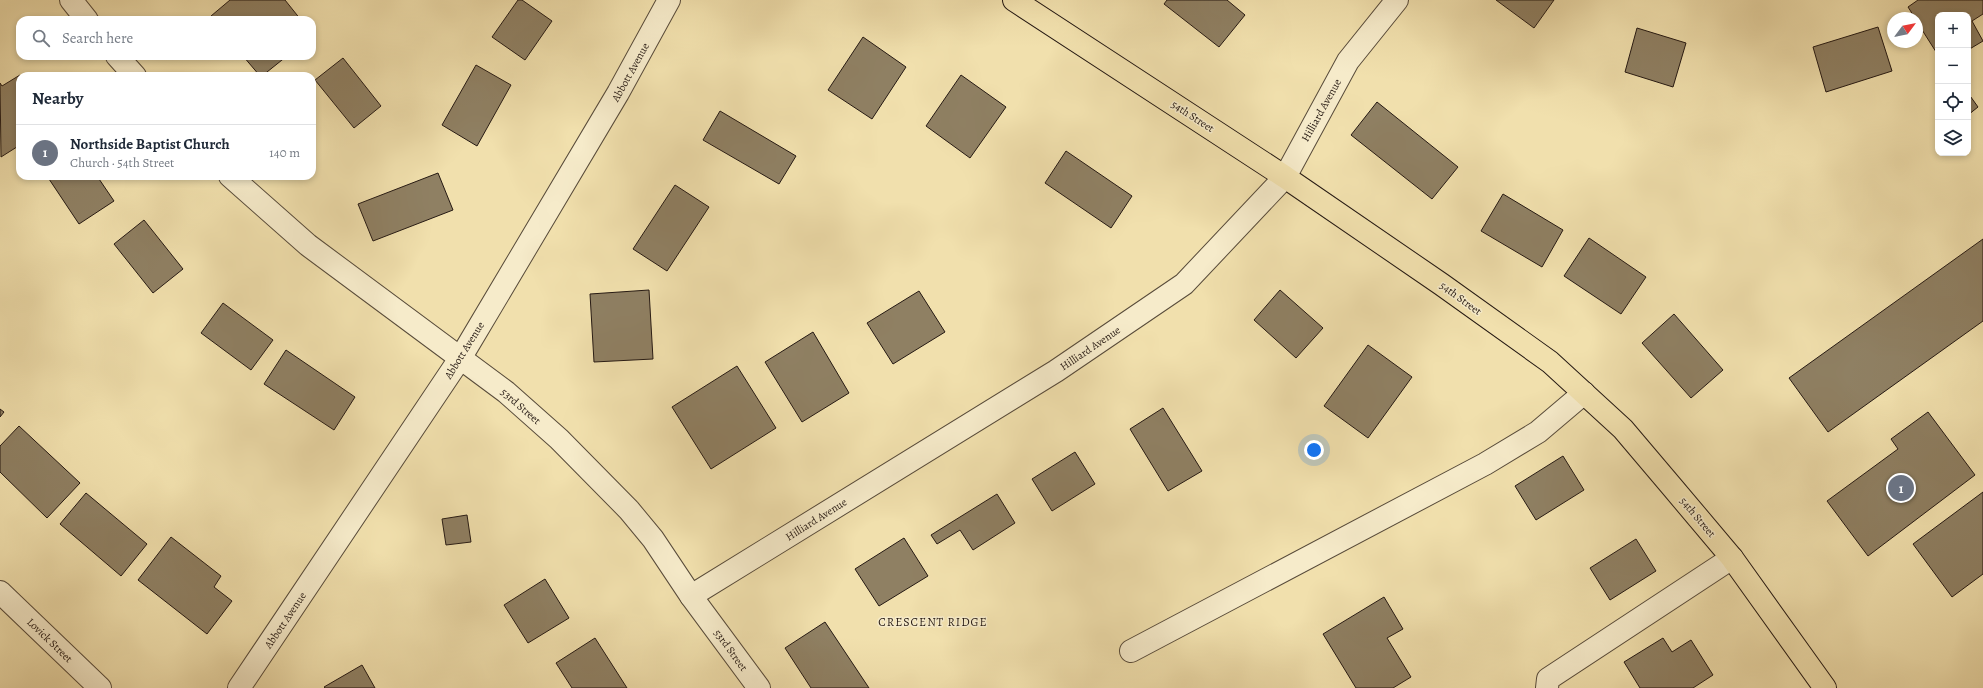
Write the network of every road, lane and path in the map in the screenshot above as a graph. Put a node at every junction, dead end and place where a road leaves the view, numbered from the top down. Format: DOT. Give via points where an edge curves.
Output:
graph roads {
  1 [pos="71,0"];
  2 [pos="669,0"];
  3 [pos="1014,0"];
  4 [pos="1397,0"];
  5 [pos="84,16"];
  6 [pos="121,60"];
  7 [pos="131,72"];
  8 [pos="1285,177"];
  9 [pos="235,180"];
  10 [pos="461,357"];
  11 [pos="1584,393"];
  12 [pos="1732,558"];
  13 [pos="0,592"];
  14 [pos="691,596"];
  15 [pos="1131,651"];
  16 [pos="100,688"];
  17 [pos="239,688"];
  18 [pos="759,688"];
  19 [pos="1547,688"];
  20 [pos="1825,688"];
  1 -- 5 [label="street"];
  2 -- 10 [label="street, Abbott Avenue" via="618,93"];
  3 -- 8 [label="main road, 54th Street"];
  4 -- 8 [label="street, Hilliard Avenue" via="1348,61"];
  6 -- 7 [label="street"];
  8 -- 11 [label="main road, 54th Street" via="1544,357"];
  8 -- 14 [label="street, Hilliard Avenue" via="1184,284 1056,371"];
  9 -- 10 [label="street, 53rd Street" via="308,245"];
  10 -- 14 [label="street, 53rd Street" via="506,392 559,439 629,510 653,539"];
  10 -- 17 [label="street, Abbott Avenue"];
  11 -- 12 [label="main road, 54th Street" via="1623,429"];
  11 -- 15 [label="street" via="1538,432 1485,464"];
  12 -- 19 [label="street" via="1548,679"];
  12 -- 20 [label="main road, 54th Street"];
  13 -- 16 [label="street, Lovick Street"];
  14 -- 18 [label="street, 53rd Street"];
}
